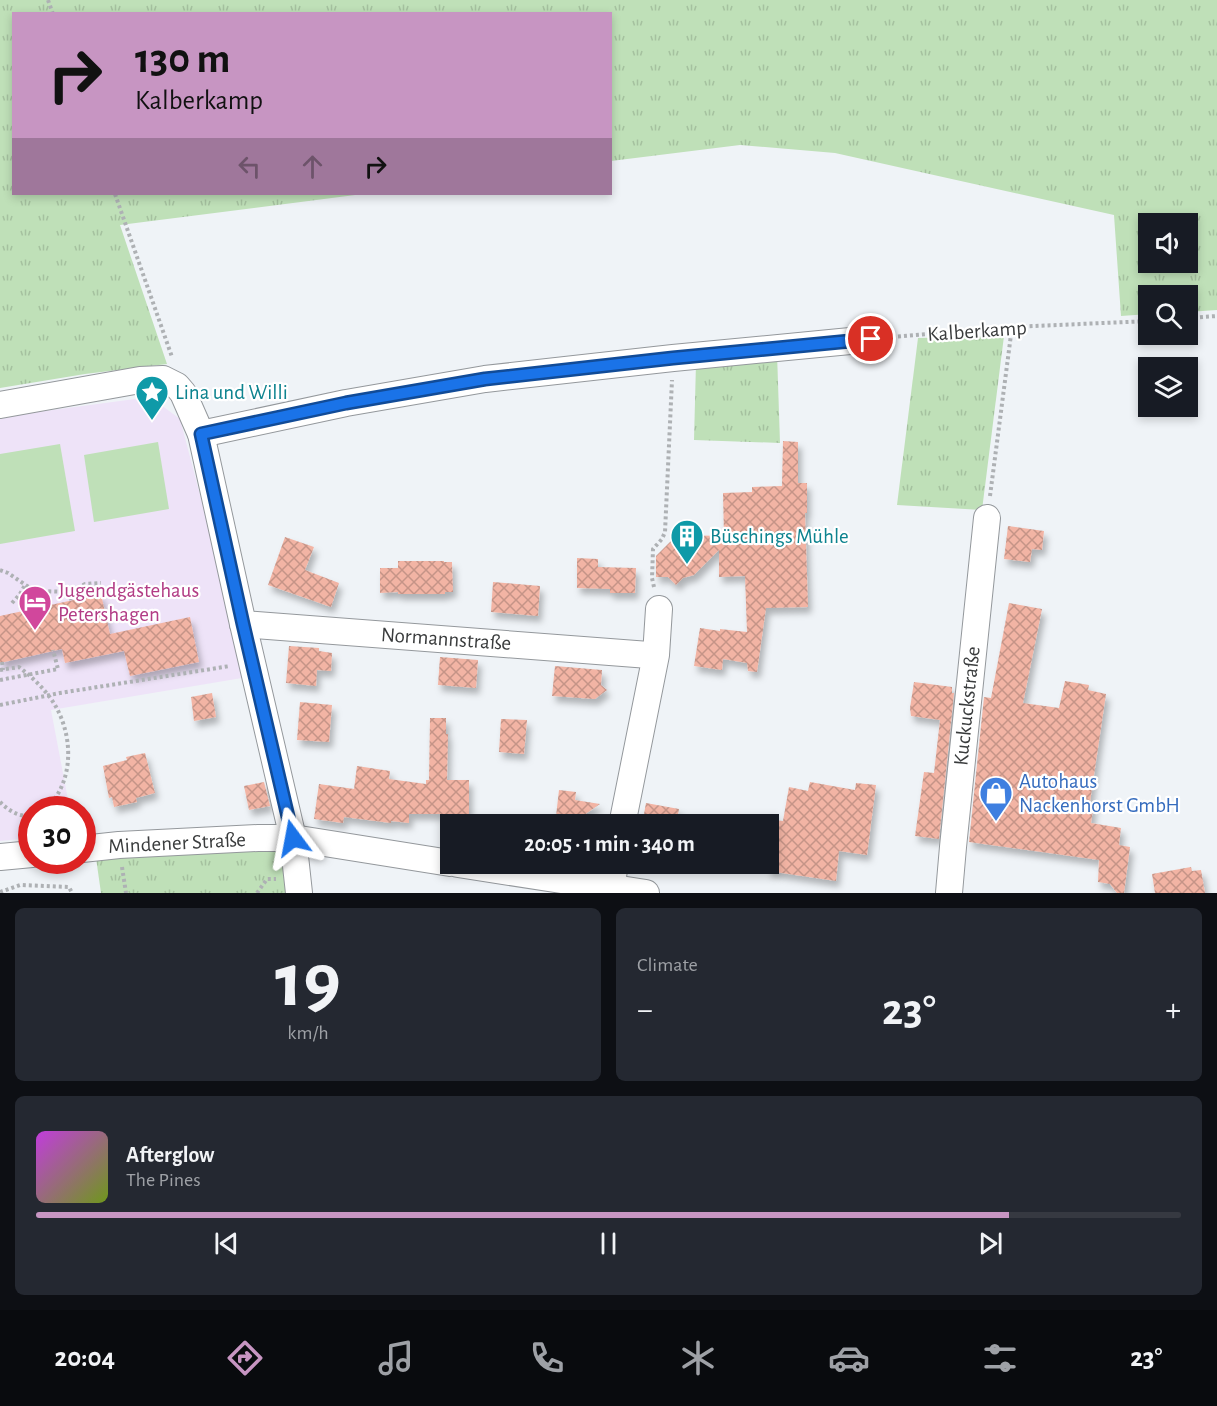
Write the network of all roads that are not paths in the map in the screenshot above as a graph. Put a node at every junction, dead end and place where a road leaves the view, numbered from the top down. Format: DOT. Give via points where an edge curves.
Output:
graph roads {
  1 [pos="871,339"];
  2 [pos="0,405"];
  3 [pos="201,434"];
  4 [pos="987,518"];
  5 [pos="659,609"];
  6 [pos="243,624"];
  7 [pos="649,655"];
  8 [pos="624,814"];
  9 [pos="293,838"];
  10 [pos="96,847"];
  11 [pos="18,856"];
  12 [pos="0,857"];
  13 [pos="440,861"];
  14 [pos="535,874"];
  15 [pos="627,886"];
  16 [pos="299,893"];
  17 [pos="949,893"];
  1 -- 3 [label="street" via="485,379"];
  2 -- 3 [label="street" via="163,379 183,393"];
  3 -- 6 [label="street"];
  4 -- 17 [label="street, Kuckuckstraße"];
  5 -- 8 [label="street" via="656,655"];
  6 -- 7 [label="street, Normannstraße"];
  6 -- 9 [label="street"];
  9 -- 10 [label="street, Mindener Straße"];
  9 -- 13 [label="street, Mindener Straße"];
  9 -- 16 [label="street"];
  11 -- 12 [label="street"];
  14 -- 15 [label="street"];
}
